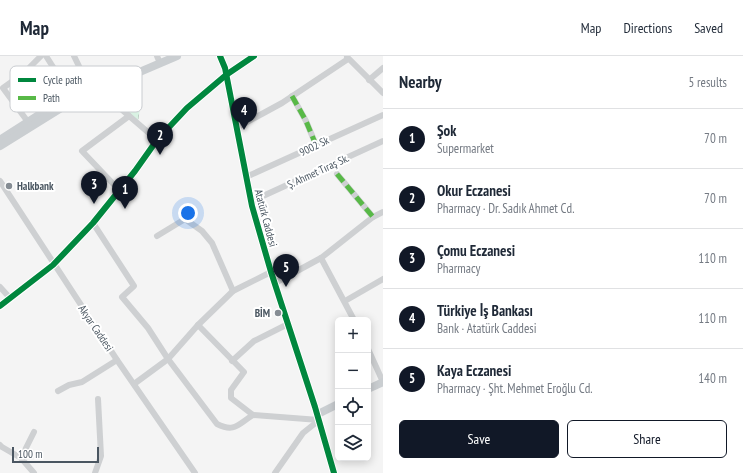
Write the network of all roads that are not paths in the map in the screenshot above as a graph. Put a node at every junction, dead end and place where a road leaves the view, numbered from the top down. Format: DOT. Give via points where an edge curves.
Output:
graph roads {
  1 [pos="40,56"];
  2 [pos="46,56"];
  3 [pos="74,56"];
  4 [pos="177,56"];
  5 [pos="220,56"];
  6 [pos="254,56"];
  7 [pos="347,58"];
  8 [pos="159,59"];
  9 [pos="31,66"];
  10 [pos="52,66"];
  11 [pos="80,66"];
  12 [pos="142,68"];
  13 [pos="383,68"];
  14 [pos="226,75"];
  15 [pos="369,80"];
  16 [pos="10,83"];
  17 [pos="383,93"];
  18 [pos="292,96"];
  19 [pos="10,98"];
  20 [pos="21,112"];
  21 [pos="43,112"];
  22 [pos="55,112"];
  23 [pos="124,112"];
  24 [pos="383,115"];
  25 [pos="129,116"];
  26 [pos="28,122"];
  27 [pos="236,128"];
  28 [pos="0,139"];
  29 [pos="157,140"];
  30 [pos="383,141"];
  31 [pos="316,145"];
  32 [pos="0,146"];
  33 [pos="337,174"];
  34 [pos="246,178"];
  35 [pos="0,181"];
  36 [pos="119,190"];
  37 [pos="252,201"];
  38 [pos="383,212"];
  39 [pos="373,217"];
  40 [pos="93,223"];
  41 [pos="157,236"];
  42 [pos="321,258"];
  43 [pos="53,265"];
  44 [pos="271,272"];
  45 [pos="383,279"];
  46 [pos="275,283"];
  47 [pos="0,286"];
  48 [pos="233,291"];
  49 [pos="10,298"];
  50 [pos="346,301"];
  51 [pos="0,306"];
  52 [pos="353,317"];
  53 [pos="288,324"];
  54 [pos="198,325"];
  55 [pos="370,353"];
  56 [pos="168,359"];
  57 [pos="117,360"];
  58 [pos="232,360"];
  59 [pos="383,382"];
  60 [pos="134,384"];
  61 [pos="371,388"];
  62 [pos="58,391"];
  63 [pos="98,399"];
  64 [pos="335,406"];
  65 [pos="253,415"];
  66 [pos="318,418"];
  67 [pos="34,432"];
  68 [pos="1,447"];
  69 [pos="21,458"];
  70 [pos="34,473"];
  71 [pos="95,473"];
  72 [pos="195,473"];
  73 [pos="275,473"];
  74 [pos="334,473"];
  1 -- 9 [label="street"];
  2 -- 10 [label="street"];
  3 -- 11 [label="street"];
  4 -- 8 [label="main road"];
  5 -- 14 [label="street, Atatürk Caddesi"];
  6 -- 14 [label="street"];
  7 -- 15 [label="street"];
  7 -- 18 [label="street"];
  8 -- 12 [label="main road"];
  13 -- 15 [label="street"];
  14 -- 27 [label="street, Atatürk Caddesi"];
  14 -- 29 [label="street" via="187,108"];
  15 -- 17 [label="street"];
  16 -- 19 [label="street" via="3,88"];
  18 -- 27 [label="street"];
  18 -- 31 [label="street"];
  20 -- 26 [label="street"];
  21 -- 26 [label="main road"];
  22 -- 32 [label="main road"];
  23 -- 25 [label="street"];
  24 -- 31 [label="street, 9002 Sk"];
  25 -- 29 [label="street"];
  25 -- 36 [label="street" via="82,150"];
  26 -- 28 [label="main road"];
  27 -- 34 [label="street, Atatürk Caddesi"];
  29 -- 36 [label="street"];
  30 -- 37 [label="street, Ş. Ahmet Tıraş Sk."];
  31 -- 34 [label="street, 9002 Sk"];
  33 -- 39 [label="street"];
  34 -- 37 [label="street, Atatürk Caddesi"];
  35 -- 43 [label="street, Akyar Caddesi"];
  36 -- 40 [label="street"];
  37 -- 44 [label="street, Atatürk Caddesi"];
  38 -- 39 [label="street"];
  39 -- 42 [label="street"];
  40 -- 43 [label="street"];
  40 -- 56 [label="street" via="134,286 122,297 148,328"];
  41 -- 48 [label="street" via="185,219 202,231 212,243"];
  42 -- 46 [label="street"];
  42 -- 50 [label="street"];
  43 -- 49 [label="street"];
  43 -- 57 [label="street, Akyar Caddesi"];
  44 -- 46 [label="street, Atatürk Caddesi"];
  44 -- 48 [label="street"];
  45 -- 50 [label="street"];
  46 -- 53 [label="street, Atatürk Caddesi"];
  47 -- 49 [label="street"];
  48 -- 54 [label="street"];
  49 -- 51 [label="street"];
  50 -- 52 [label="street"];
  53 -- 58 [label="street" via="254,341"];
  53 -- 66 [label="street, Atatürk Caddesi"];
  54 -- 56 [label="street"];
  54 -- 58 [label="street"];
  55 -- 59 [label="street"];
  56 -- 60 [label="street"];
  56 -- 65 [label="street" via="217,424 232,429"];
  57 -- 60 [label="street, Akyar Caddesi"];
  57 -- 62 [label="street" via="82,382"];
  58 -- 65 [label="street" via="244,372 230,390 230,396"];
  59 -- 61 [label="main road"];
  60 -- 72 [label="street, Akyar Caddesi"];
  63 -- 71 [label="street" via="101,456"];
  64 -- 66 [label="main road"];
  65 -- 66 [label="street"];
  66 -- 73 [label="street"];
  66 -- 74 [label="street, Atatürk Caddesi"];
  67 -- 69 [label="street"];
  68 -- 69 [label="street"];
  69 -- 70 [label="street"];
}
